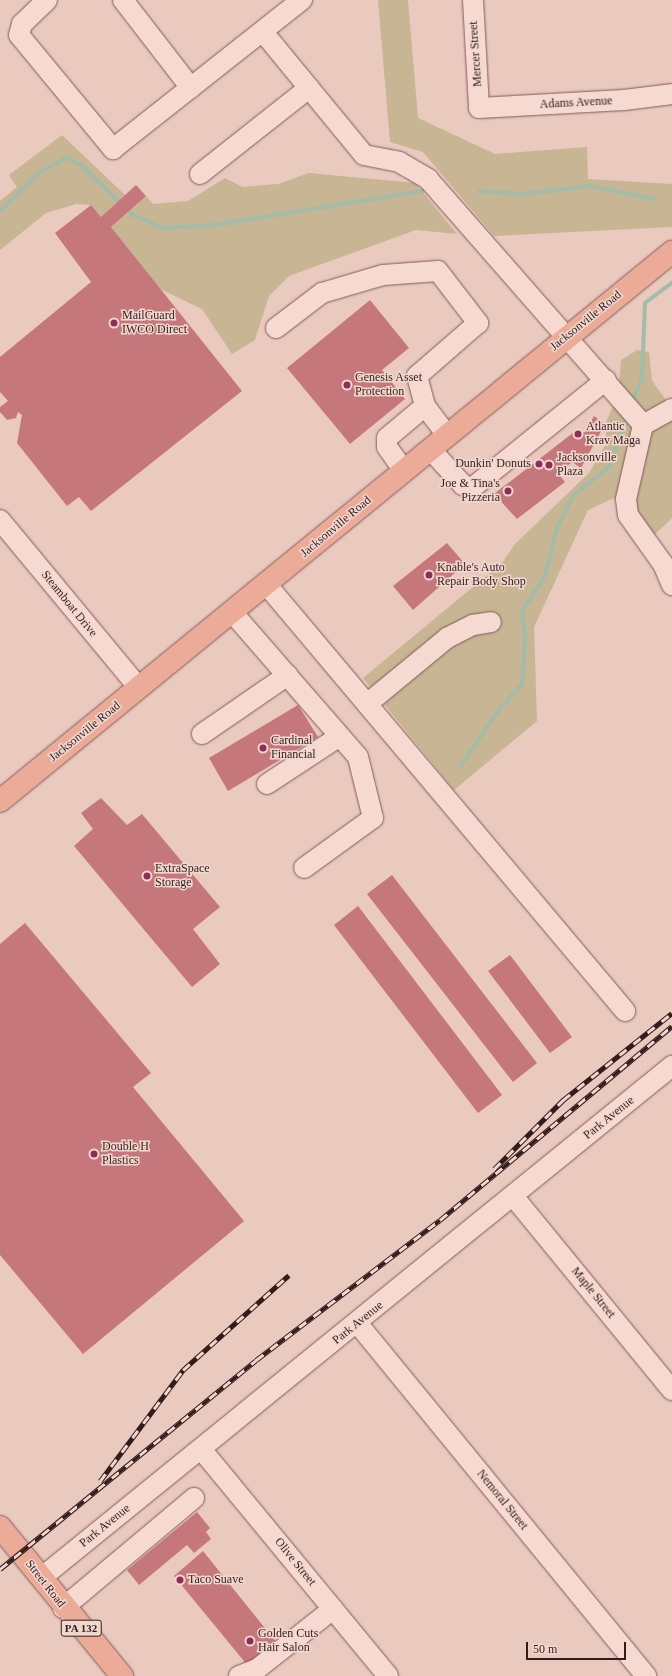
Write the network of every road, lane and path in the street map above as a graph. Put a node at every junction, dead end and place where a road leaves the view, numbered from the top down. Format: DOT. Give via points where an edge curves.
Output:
graph roads {
  1 [pos="47,0"];
  2 [pos="123,0"];
  3 [pos="302,0"];
  4 [pos="473,0"];
  5 [pos="263,32"];
  6 [pos="191,88"];
  7 [pos="309,88"];
  8 [pos="672,94"];
  9 [pos="480,108"];
  10 [pos="200,174"];
  11 [pos="672,252"];
  12 [pos="276,328"];
  13 [pos="568,335"];
  14 [pos="606,380"];
  15 [pos="425,406"];
  16 [pos="672,409"];
  17 [pos="643,425"];
  18 [pos="448,435"];
  19 [pos="430,449"];
  20 [pos="404,470"];
  21 [pos="0,520"];
  22 [pos="266,584"];
  23 [pos="672,585"];
  24 [pos="232,612"];
  25 [pos="491,622"];
  26 [pos="288,675"];
  27 [pos="139,688"];
  28 [pos="367,704"];
  29 [pos="202,734"];
  30 [pos="340,736"];
  31 [pos="267,784"];
  32 [pos="0,801"];
  33 [pos="304,868"];
  34 [pos="625,1011"];
  35 [pos="672,1066"];
  36 [pos="513,1196"];
  37 [pos="358,1324"];
  38 [pos="672,1390"];
  39 [pos="200,1449"];
  40 [pos="194,1498"];
  41 [pos="137,1500"];
  42 [pos="0,1527"];
  43 [pos="156,1528"];
  44 [pos="41,1578"];
  45 [pos="63,1608"];
  46 [pos="333,1609"];
  47 [pos="122,1676"];
  48 [pos="239,1676"];
  49 [pos="388,1676"];
  50 [pos="646,1676"];
  1 -- 6 [label="street" via="22,24 19,35 113,149"];
  2 -- 6 [label="street"];
  3 -- 5 [label="street"];
  4 -- 9 [label="street, Mercer Street"];
  5 -- 6 [label="street"];
  5 -- 7 [label="street"];
  7 -- 10 [label="street"];
  7 -- 13 [label="street" via="364,155 399,162 428,179"];
  8 -- 9 [label="street, Adams Avenue" via="624,100"];
  11 -- 13 [label="main road, Jacksonville Road"];
  12 -- 15 [label="street" via="322,293 383,275 438,271 478,324 417,376"];
  13 -- 14 [label="street"];
  13 -- 18 [label="main road, Jacksonville Road"];
  14 -- 17 [label="street"];
  14 -- 19 [label="street" via="472,488 463,484"];
  15 -- 18 [label="street"];
  15 -- 20 [label="street" via="387,438 387,447"];
  16 -- 17 [label="street"];
  17 -- 23 [label="street" via="626,499 628,515 663,564"];
  18 -- 19 [label="main road, Jacksonville Road"];
  19 -- 20 [label="main road, Jacksonville Road"];
  20 -- 22 [label="main road, Jacksonville Road"];
  21 -- 27 [label="street, Steamboat Drive"];
  22 -- 24 [label="main road, Jacksonville Road"];
  22 -- 28 [label="street"];
  24 -- 26 [label="street"];
  24 -- 27 [label="main road, Jacksonville Road"];
  25 -- 28 [label="street" via="473,625 447,638"];
  26 -- 29 [label="street"];
  26 -- 30 [label="street"];
  27 -- 32 [label="main road, Jacksonville Road"];
  28 -- 34 [label="street"];
  30 -- 31 [label="street"];
  30 -- 33 [label="street" via="358,757 373,818"];
  35 -- 36 [label="street, Park Avenue"];
  36 -- 37 [label="street, Park Avenue"];
  36 -- 38 [label="street, Maple Street"];
  37 -- 39 [label="street, Park Avenue"];
  37 -- 50 [label="street, Nemoral Street"];
  39 -- 41 [label="street, Park Avenue"];
  39 -- 46 [label="street, Olive Street"];
  40 -- 43 [label="street"];
  41 -- 43 [label="street"];
  41 -- 44 [label="street, Park Avenue"];
  42 -- 44 [label="main road, Street Road / PA 132"];
  43 -- 45 [label="street"];
  44 -- 45 [label="main road, Street Road / PA 132"];
  45 -- 47 [label="main road, Street Road / PA 132"];
  46 -- 48 [label="street" via="257,1669"];
  46 -- 49 [label="street, Olive Street"];
}
